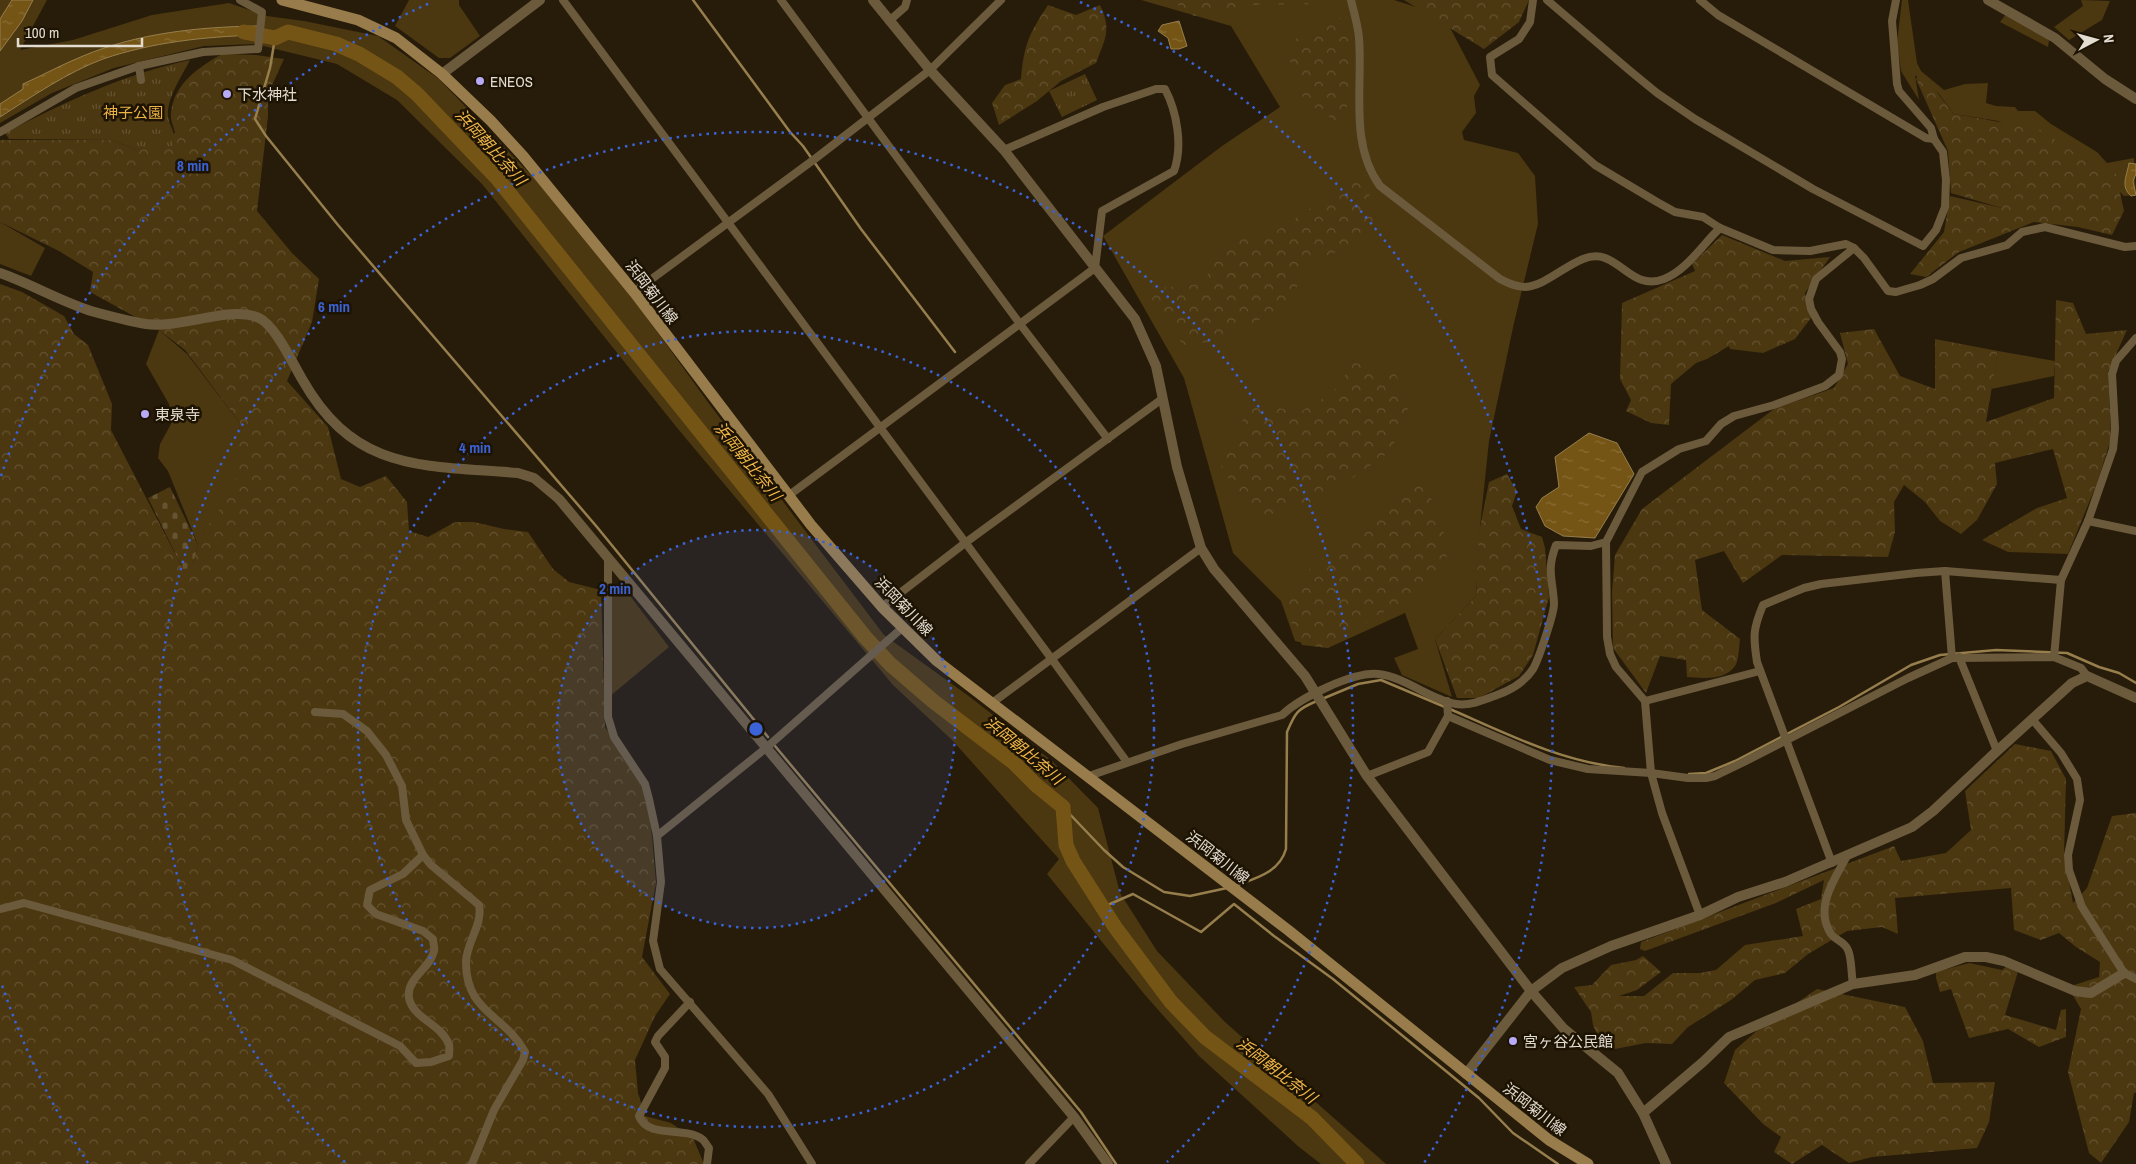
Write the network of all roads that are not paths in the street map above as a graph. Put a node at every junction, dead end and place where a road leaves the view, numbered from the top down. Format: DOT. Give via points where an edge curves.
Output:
graph roads {
  1 [pos="240,0"];
  2 [pos="282,0"];
  3 [pos="540,0"];
  4 [pos="563,0"];
  5 [pos="781,0"];
  6 [pos="874,0"];
  7 [pos="907,0"];
  8 [pos="1001,0"];
  9 [pos="1351,0"];
  10 [pos="1533,0"];
  11 [pos="1547,0"];
  12 [pos="1700,0"];
  13 [pos="1896,0"];
  14 [pos="1988,0"];
  15 [pos="889,21"];
  16 [pos="139,66"];
  17 [pos="930,70"];
  18 [pos="442,74"];
  19 [pos="141,80"];
  20 [pos="2136,99"];
  21 [pos="868,118"];
  22 [pos="0,132"];
  23 [pos="1934,139"];
  24 [pos="1004,150"];
  25 [pos="728,222"];
  26 [pos="1720,228"];
  27 [pos="2136,246"];
  28 [pos="1854,248"];
  29 [pos="1094,268"];
  30 [pos="0,273"];
  31 [pos="634,292"];
  32 [pos="1020,324"];
  33 [pos="2136,338"];
  34 [pos="1162,399"];
  35 [pos="880,428"];
  36 [pos="1108,439"];
  37 [pos="788,496"];
  38 [pos="2088,521"];
  39 [pos="2136,531"];
  40 [pos="1606,542"];
  41 [pos="965,543"];
  42 [pos="1202,548"];
  43 [pos="608,558"];
  44 [pos="1945,571"];
  45 [pos="2061,580"];
  46 [pos="882,606"];
  47 [pos="902,628"];
  48 [pos="2055,653"];
  49 [pos="1954,655"];
  50 [pos="1051,658"];
  51 [pos="1760,671"];
  52 [pos="2086,676"];
  53 [pos="1315,693"];
  54 [pos="2136,698"];
  55 [pos="1447,701"];
  56 [pos="1644,701"];
  57 [pos="992,703"];
  58 [pos="315,712"];
  59 [pos="1448,716"];
  60 [pos="2032,718"];
  61 [pos="1786,740"];
  62 [pos="766,748"];
  63 [pos="1997,750"];
  64 [pos="1126,762"];
  65 [pos="1651,773"];
  66 [pos="1089,776"];
  67 [pos="1367,776"];
  68 [pos="657,836"];
  69 [pos="423,855"];
  70 [pos="1848,856"];
  71 [pos="1832,863"];
  72 [pos="0,910"];
  73 [pos="1700,915"];
  74 [pos="2124,973"];
  75 [pos="2136,979"];
  76 [pos="1853,984"];
  77 [pos="1531,991"];
  78 [pos="690,1002"];
  79 [pos="1466,1074"];
  80 [pos="1643,1113"];
  81 [pos="1074,1117"];
  82 [pos="472,1164"];
  83 [pos="707,1164"];
  84 [pos="812,1164"];
  85 [pos="1029,1164"];
  86 [pos="1108,1164"];
  87 [pos="1588,1164"];
  88 [pos="1666,1164"];
  1 -- 16 [label="street" via="262,12 258,49 203,52"];
  2 -- 18 [label="main road, 浜岡菊川線" via="335,13 377,28 411,48"];
  3 -- 18 [label="street"];
  4 -- 25 [label="street"];
  5 -- 21 [label="street"];
  6 -- 15 [label="street"];
  7 -- 15 [label="street"];
  8 -- 17 [label="street"];
  9 -- 26 [label="street" via="1359,38 1361,128 1374,177 1380,186 1500,279 1524,287 1542,284 1584,258 1594,257 1605,258 1630,275 1648,281 1662,280 1675,273"];
  10 -- 26 [label="street" via="1530,22 1518,39 1490,57 1492,76 1605,172 1676,212 1703,217"];
  11 -- 23 [label="street" via="1650,88 1695,119 1813,189 1923,246 1936,230 1945,207 1943,152"];
  12 -- 23 [label="street" via="1718,15 1777,51 1926,138"];
  13 -- 23 [label="street" via="1892,21 1897,84 1931,128"];
  14 -- 20 [label="street" via="2055,38"];
  15 -- 17 [label="street"];
  16 -- 19 [label="street"];
  16 -- 22 [label="street" via="76,88"];
  17 -- 21 [label="street"];
  17 -- 24 [label="street"];
  18 -- 31 [label="main road, 浜岡菊川線" via="523,156"];
  21 -- 25 [label="street"];
  21 -- 32 [label="street"];
  24 -- 29 [label="street"];
  24 -- 29 [label="street" via="1103,107 1156,89 1165,89 1174,105 1179,156 1174,171 1102,211"];
  25 -- 31 [label="street"];
  25 -- 35 [label="street"];
  26 -- 28 [label="street" via="1773,250 1810,252 1846,244"];
  27 -- 28 [label="street" via="2125,247 2045,226 2022,232 2006,245 1961,258 1933,279 1896,292 1888,291"];
  28 -- 40 [label="street" via="1816,279 1810,299 1818,322 1840,352 1839,374 1824,386 1734,416 1721,424 1706,441 1679,449 1642,472"];
  29 -- 32 [label="street"];
  29 -- 34 [label="street" via="1135,319 1156,366"];
  30 -- 43 [label="street" via="90,310 147,324 168,325 242,314 260,318 283,345 313,399 354,440 399,461 518,473 534,478 559,499"];
  31 -- 37 [label="main road, 浜岡菊川線"];
  32 -- 35 [label="street"];
  32 -- 36 [label="street"];
  33 -- 38 [label="street" via="2116,361 2112,374 2114,449"];
  34 -- 36 [label="street"];
  34 -- 42 [label="street" via="1177,467"];
  35 -- 37 [label="street"];
  35 -- 41 [label="street"];
  36 -- 41 [label="street"];
  37 -- 46 [label="main road, 浜岡菊川線"];
  38 -- 39 [label="street"];
  38 -- 45 [label="street"];
  40 -- 55 [label="street" via="1591,546 1556,545 1550,561 1554,606 1534,668 1525,679 1509,691 1486,700 1466,704"];
  40 -- 56 [label="street" via="1610,654 1616,667"];
  41 -- 46 [label="street"];
  41 -- 50 [label="street"];
  42 -- 50 [label="street"];
  42 -- 53 [label="street" via="1214,569 1305,676"];
  43 -- 62 [label="street"];
  43 -- 68 [label="street" via="608,717 614,736 645,784"];
  44 -- 45 [label="street"];
  44 -- 49 [label="street"];
  44 -- 51 [label="street" via="1821,584 1764,605 1753,637"];
  45 -- 48 [label="street"];
  46 -- 47 [label="main road, 浜岡菊川線"];
  47 -- 57 [label="main road, 浜岡菊川線"];
  47 -- 62 [label="street"];
  48 -- 49 [label="street"];
  48 -- 52 [label="street" via="2081,668"];
  49 -- 61 [label="street"];
  49 -- 63 [label="street"];
  50 -- 57 [label="street"];
  50 -- 64 [label="street"];
  51 -- 56 [label="street"];
  51 -- 61 [label="street"];
  52 -- 54 [label="street"];
  52 -- 60 [label="street" via="2072,683"];
  53 -- 55 [label="street" via="1361,675 1379,674"];
  53 -- 64 [label="street" via="1282,715"];
  53 -- 67 [label="street"];
  55 -- 59 [label="street"];
  56 -- 65 [label="street"];
  57 -- 66 [label="main road, 浜岡菊川線"];
  58 -- 69 [label="street" via="343,714 367,731 386,755 402,786 406,820"];
  59 -- 65 [label="street" via="1550,760 1588,769"];
  59 -- 67 [label="street" via="1428,752"];
  60 -- 63 [label="street"];
  60 -- 74 [label="street" via="2061,753 2077,779 2080,800 2068,855 2069,870 2082,907"];
  61 -- 65 [label="street" via="1716,776 1688,778"];
  61 -- 71 [label="street"];
  62 -- 68 [label="street"];
  62 -- 81 [label="street"];
  63 -- 70 [label="street" via="1912,827"];
  64 -- 66 [label="street"];
  65 -- 73 [label="street" via="1662,813"];
  66 -- 79 [label="main road, 浜岡菊川線" via="1288,930"];
  67 -- 77 [label="street"];
  68 -- 78 [label="street" via="661,882 654,925 655,956 660,969"];
  69 -- 72 [label="street" via="403,874 370,890 367,905 376,914 423,931 433,939 434,952 410,985 409,996 412,1008 434,1025 449,1045 449,1056 431,1062 416,1062 400,1046 232,960 24,903"];
  69 -- 82 [label="street" via="479,905 478,922 467,954 466,975 473,997 525,1052 494,1110"];
  70 -- 71 [label="street"];
  70 -- 76 [label="street" via="1824,902 1825,921 1832,936 1844,943 1849,951"];
  71 -- 73 [label="street" via="1738,897"];
  73 -- 77 [label="street" via="1582,958"];
  74 -- 75 [label="street"];
  74 -- 76 [label="street" via="2091,993 2075,991 2004,961 1966,957 1915,976"];
  76 -- 80 [label="street" via="1729,1037"];
  77 -- 79 [label="street"];
  77 -- 80 [label="street" via="1564,1029 1618,1073"];
  78 -- 83 [label="street" via="655,1042 665,1057 665,1068 639,1116 642,1124 649,1128 702,1139 709,1148"];
  78 -- 84 [label="street" via="768,1094"];
  79 -- 87 [label="main road, 浜岡菊川線" via="1548,1140"];
  80 -- 88 [label="street"];
  81 -- 85 [label="street"];
  81 -- 86 [label="street"];
}
